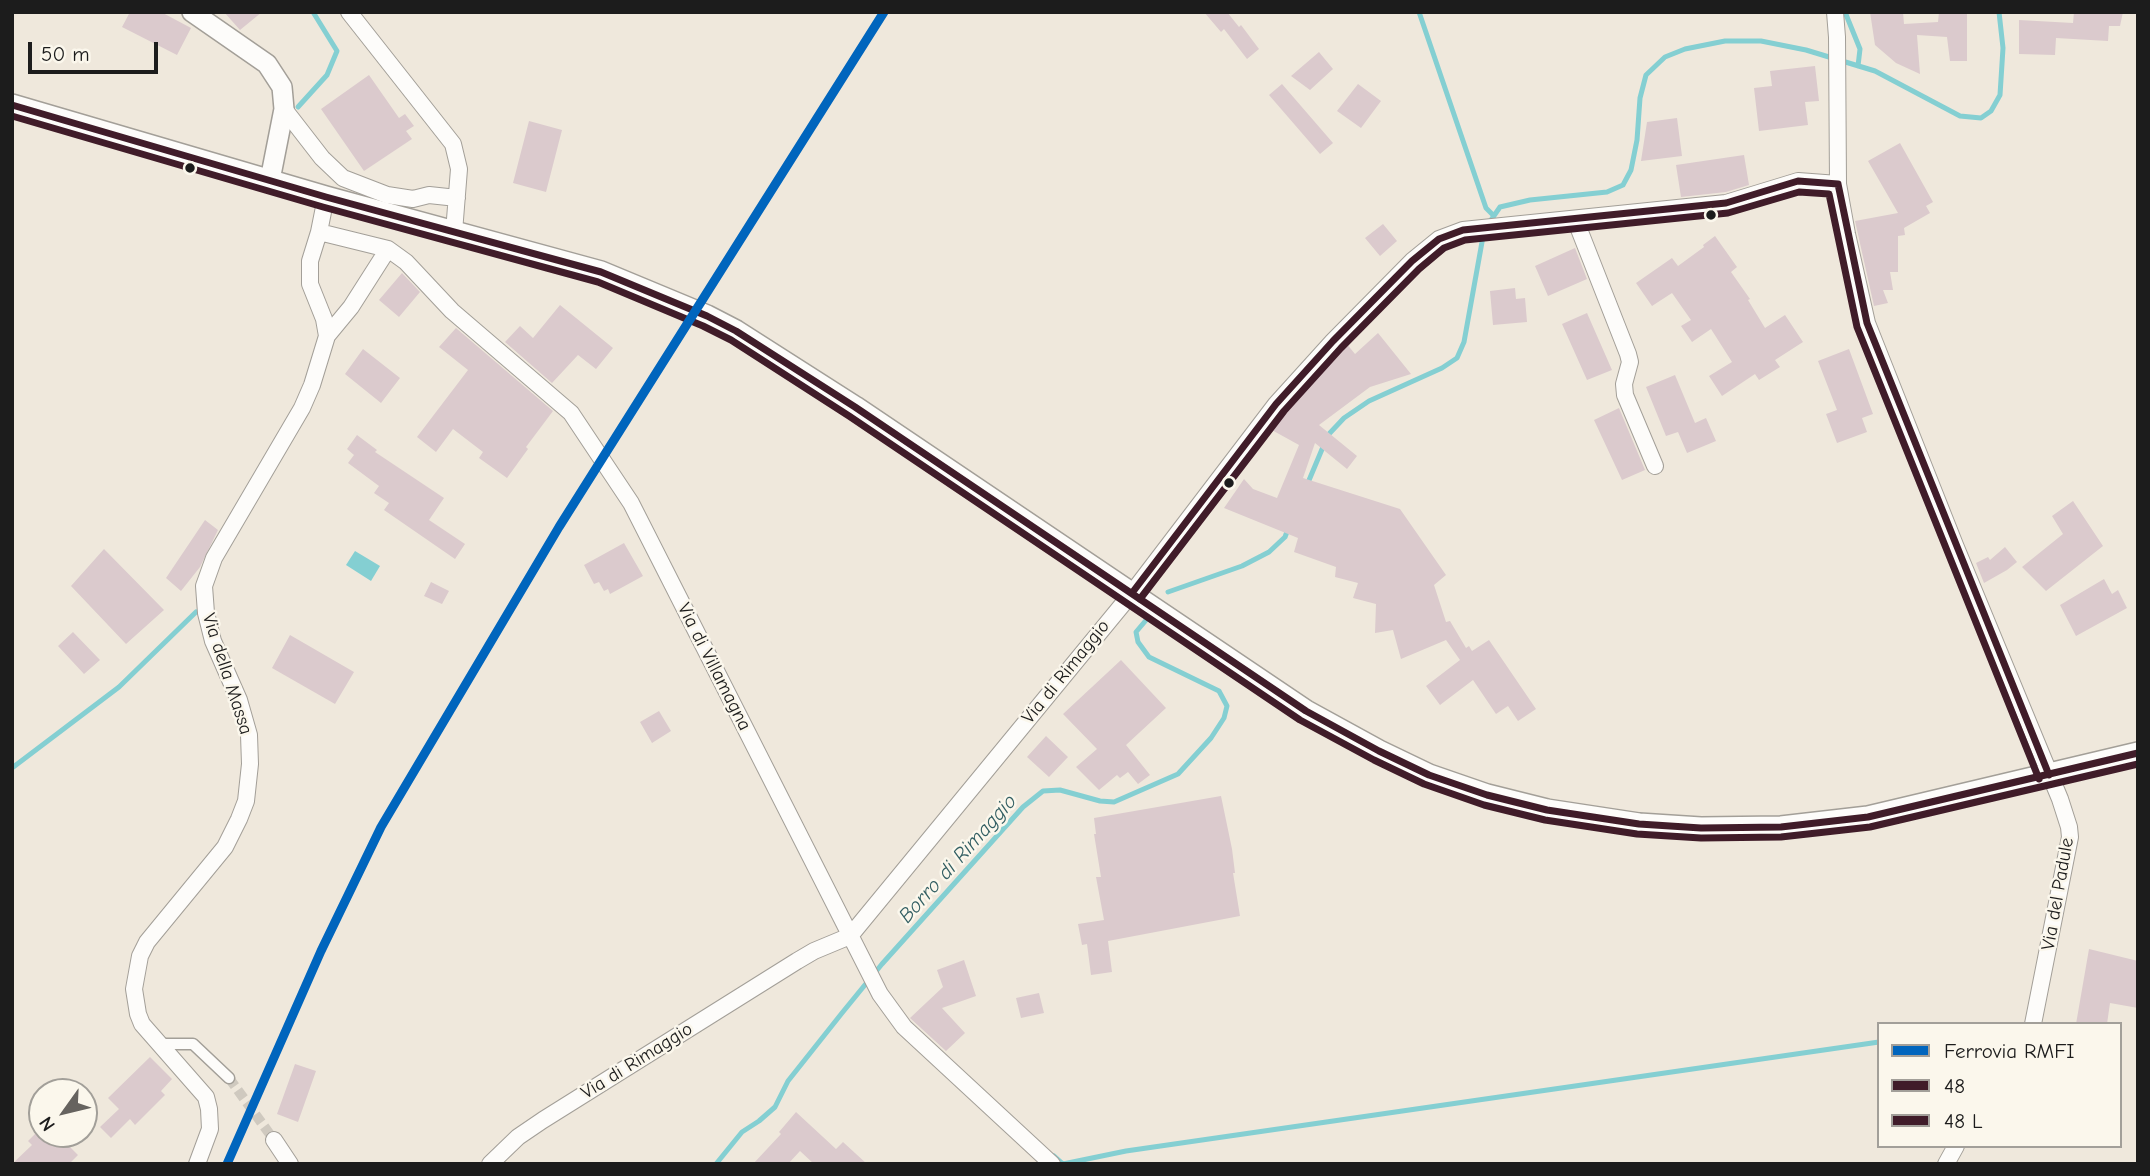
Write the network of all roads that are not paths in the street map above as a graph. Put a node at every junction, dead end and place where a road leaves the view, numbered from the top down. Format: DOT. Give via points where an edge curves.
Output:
graph roads {
  1 [pos="192,12"];
  2 [pos="349,12"];
  3 [pos="1835,12"];
  4 [pos="12,104"];
  5 [pos="284,109"];
  6 [pos="270,180"];
  7 [pos="1838,184"];
  8 [pos="326,197"];
  9 [pos="457,198"];
  10 [pos="1576,219"];
  11 [pos="319,232"];
  12 [pos="454,232"];
  13 [pos="388,249"];
  14 [pos="327,335"];
  15 [pos="1655,466"];
  16 [pos="1136,596"];
  17 [pos="2138,753"];
  18 [pos="2049,775"];
  19 [pos="850,936"];
  20 [pos="2033,1022"];
  21 [pos="157,1044"];
  22 [pos="229,1078"];
  23 [pos="274,1140"];
  24 [pos="1955,1148"];
  25 [pos="197,1164"];
  26 [pos="290,1164"];
  27 [pos="490,1164"];
  28 [pos="1052,1164"];
  29 [pos="1946,1164"];
  1 -- 5 [label="street" via="267,64 282,87"];
  2 -- 9 [label="street" via="453,144 459,169"];
  3 -- 7 [label="street"];
  4 -- 6 [label="main road"];
  5 -- 6 [label="street"];
  5 -- 9 [label="street" via="344,178 387,195"];
  6 -- 8 [label="main road"];
  7 -- 10 [label="street, Via di Rimaggio" via="1798,181 1726,203"];
  7 -- 18 [label="street" via="1867,323"];
  8 -- 11 [label="street"];
  8 -- 12 [label="main road"];
  9 -- 12 [label="street"];
  10 -- 15 [label="street" via="1628,354 1625,395"];
  10 -- 16 [label="street, Via di Rimaggio" via="1463,230 1439,239 1412,261 1276,404"];
  11 -- 13 [label="street, Via di Villamagna"];
  11 -- 14 [label="street" via="310,261 310,284"];
  12 -- 16 [label="main road" via="601,272 736,331"];
  13 -- 14 [label="street, Via della Massa"];
  13 -- 19 [label="street, Via di Villamagna" via="571,413 631,503"];
  14 -- 21 [label="street, Via della Massa" via="302,408 214,558 204,586 213,641 247,725 248,782 246,801 225,847 156,929 140,956 135,1002 142,1024"];
  16 -- 18 [label="main road" via="1306,711 1378,751 1460,786 1547,810 1639,824 1781,827 1868,817"];
  16 -- 19 [label="street, Via di Rimaggio"];
  17 -- 18 [label="main road"];
  18 -- 20 [label="street, Via del Padule" via="2070,837"];
  19 -- 27 [label="street, Via di Rimaggio" via="797,961 543,1120"];
  19 -- 28 [label="street, Via di Villamagna" via="880,995 904,1027"];
  21 -- 22 [label="street" via="193,1044"];
  21 -- 25 [label="street, Via della Massa" via="206,1097 210,1129"];
  23 -- 26 [label="street"];
  24 -- 29 [label="street"];
}
